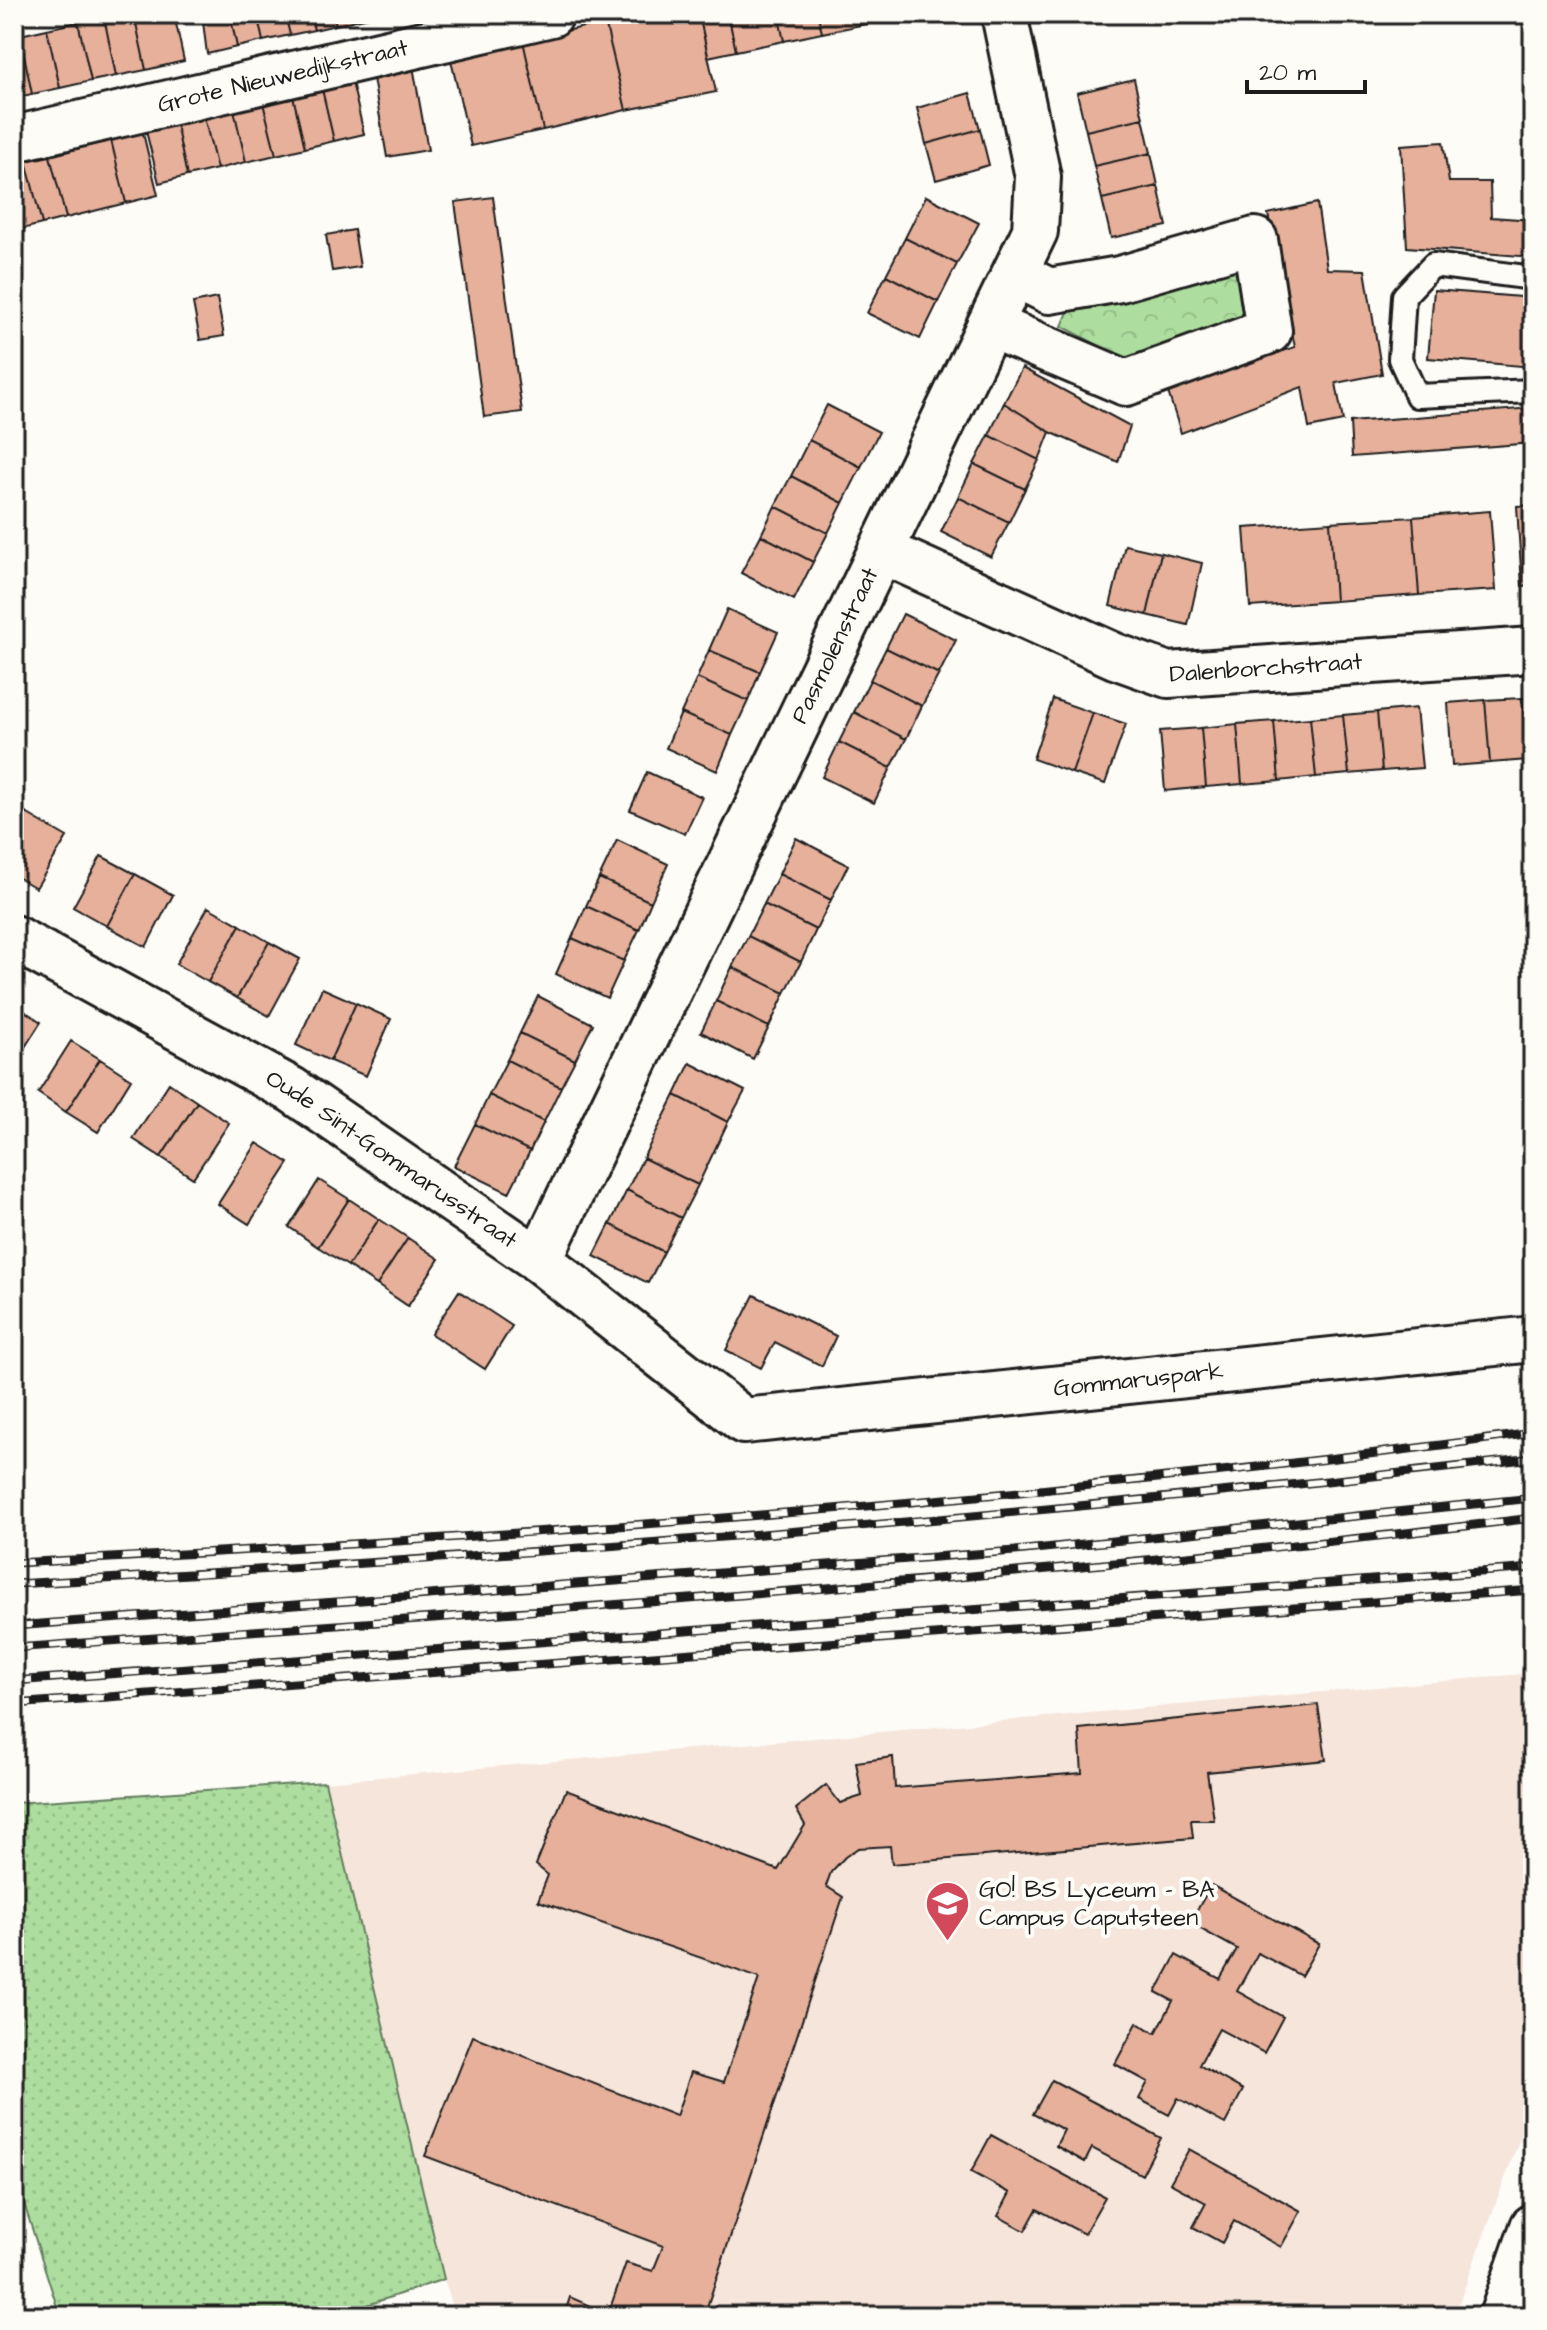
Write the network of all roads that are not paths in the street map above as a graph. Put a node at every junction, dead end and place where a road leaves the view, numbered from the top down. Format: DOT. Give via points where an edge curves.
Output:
graph roads {
  1 [pos="551,14"];
  2 [pos="1004,14"];
  3 [pos="14,139"];
  4 [pos="1015,274"];
  5 [pos="1533,278"];
  6 [pos="990,325"];
  7 [pos="1533,391"];
  8 [pos="882,551"];
  9 [pos="1533,650"];
  10 [pos="14,938"];
  11 [pos="539,1260"];
  12 [pos="1533,1339"];
  13 [pos="744,1421"];
  14 [pos="1533,2227"];
  15 [pos="1502,2316"];
  1 -- 3 [label="street, Grote Nieuwedijkstraat"];
  2 -- 4 [label="street, Pasmolenstraat" via="1038,177 1035,231"];
  4 -- 6 [label="street, Pasmolenstraat"];
  4 -- 6 [label="street" via="1049,291 1120,279 1255,240 1269,331 1126,383"];
  5 -- 7 [label="lane" via="1433,265 1404,296 1400,359 1417,396"];
  6 -- 8 [label="street, Pasmolenstraat"];
  8 -- 9 [label="street, Dalenborchstraat" via="1168,675"];
  8 -- 11 [label="street, Pasmolenstraat"];
  10 -- 11 [label="street, Oude Sint-Gommarusstraat" via="292,1090"];
  11 -- 13 [label="street, Oude Sint-Gommarusstraat"];
  12 -- 13 [label="street, Gommaruspark"];
  14 -- 15 [label="street"];
}
